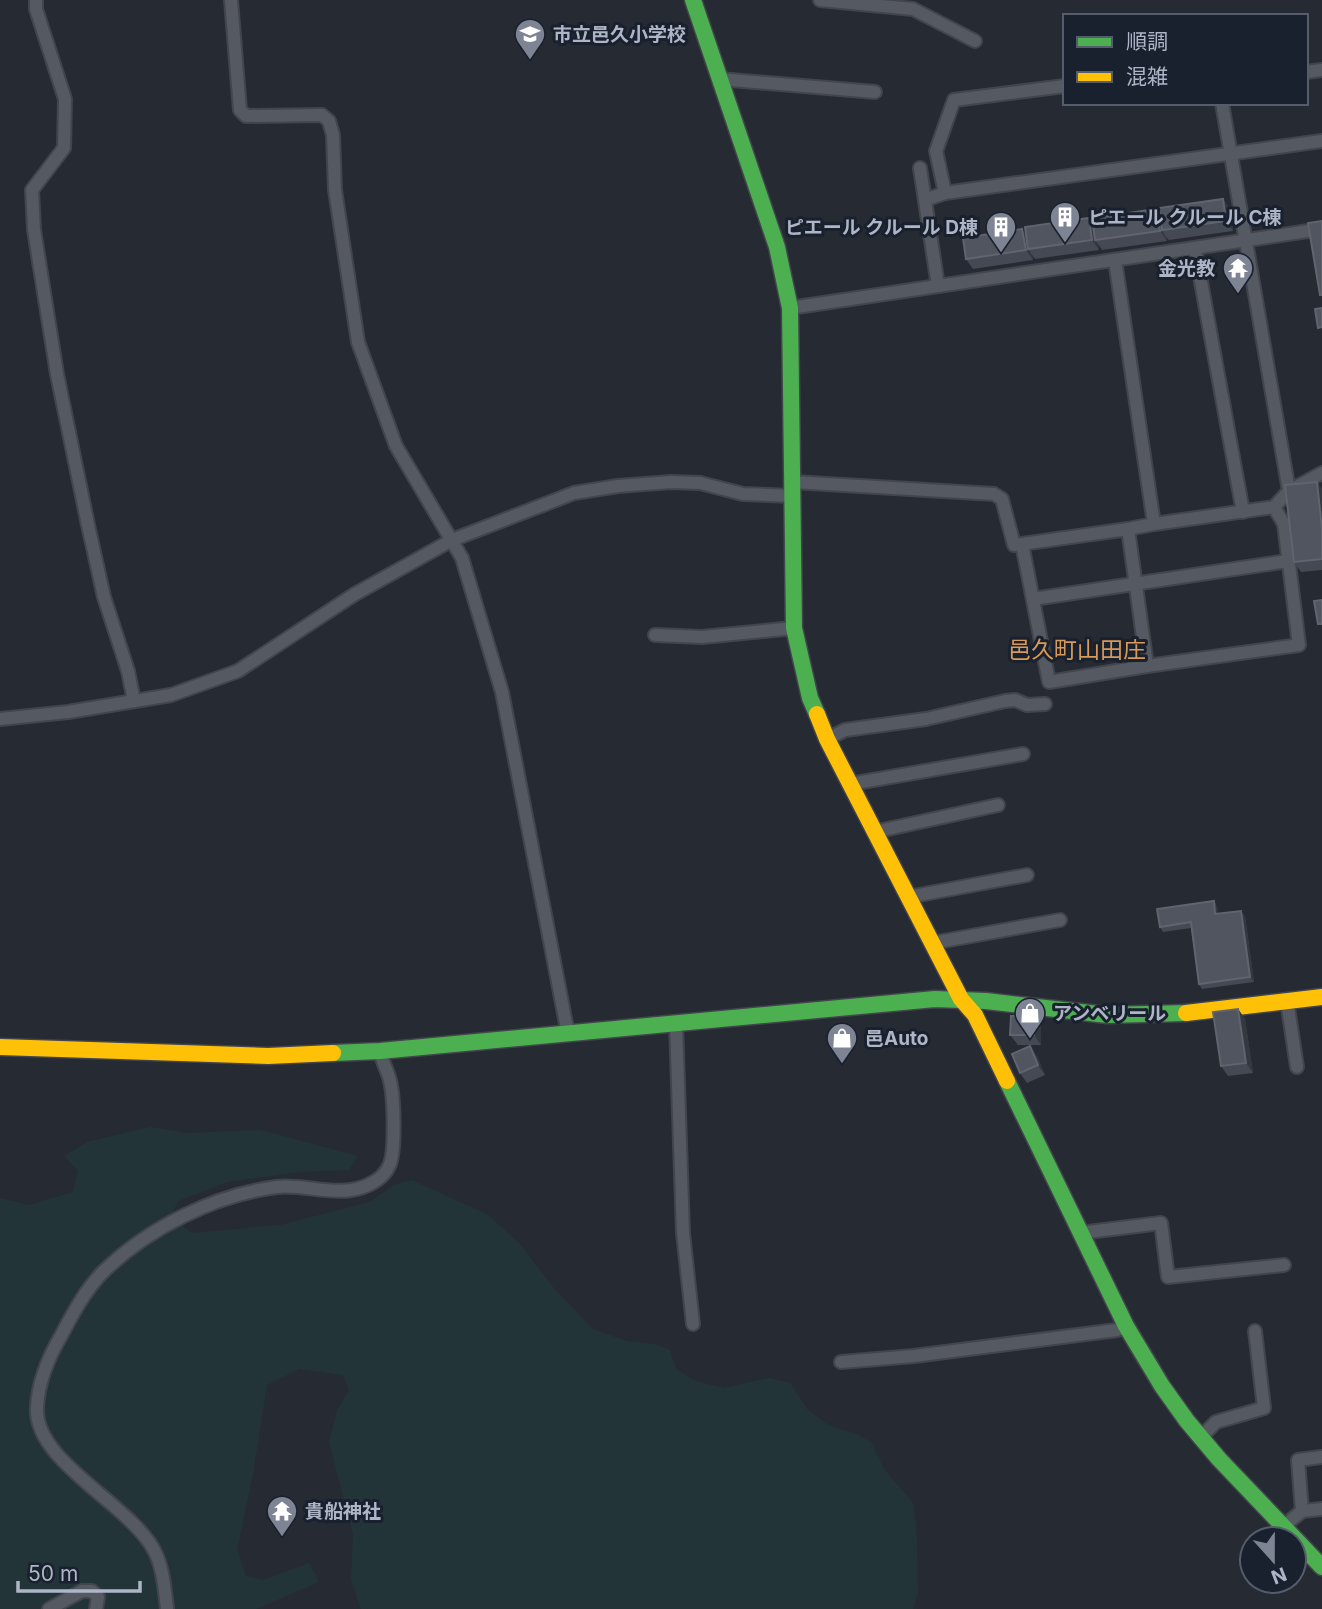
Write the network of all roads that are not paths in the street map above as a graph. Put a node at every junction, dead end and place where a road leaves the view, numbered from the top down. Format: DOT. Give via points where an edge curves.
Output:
graph roads {
  1 [pos="36,0"];
  2 [pos="231,0"];
  3 [pos="693,0"];
  4 [pos="820,0"];
  5 [pos="975,41"];
  6 [pos="719,79"];
  7 [pos="1063,86"];
  8 [pos="875,92"];
  9 [pos="1222,105"];
  10 [pos="1322,141"];
  11 [pos="1230,154"];
  12 [pos="920,168"];
  13 [pos="945,193"];
  14 [pos="925,200"];
  15 [pos="1322,229"];
  16 [pos="1244,240"];
  17 [pos="1195,248"];
  18 [pos="1115,260"];
  19 [pos="938,286"];
  20 [pos="790,308"];
  21 [pos="1322,473"];
  22 [pos="793,489"];
  23 [pos="1289,491"];
  24 [pos="1274,507"];
  25 [pos="1243,512"];
  26 [pos="1154,524"];
  27 [pos="1128,529"];
  28 [pos="452,540"];
  29 [pos="1022,544"];
  30 [pos="1288,561"];
  31 [pos="1136,584"];
  32 [pos="1033,599"];
  33 [pos="794,628"];
  34 [pos="655,635"];
  35 [pos="1147,666"];
  36 [pos="134,701"];
  37 [pos="1045,704"];
  38 [pos="0,719"];
  39 [pos="827,739"];
  40 [pos="1023,754"];
  41 [pos="850,785"];
  42 [pos="998,805"];
  43 [pos="874,832"];
  44 [pos="1027,875"];
  45 [pos="908,897"];
  46 [pos="1060,920"];
  47 [pos="932,943"];
  48 [pos="1322,997"];
  49 [pos="961,999"];
  50 [pos="1287,1001"];
  51 [pos="676,1024"];
  52 [pos="568,1034"];
  53 [pos="0,1047"];
  54 [pos="380,1051"];
  55 [pos="1297,1067"];
  56 [pos="1080,1233"];
  57 [pos="1284,1265"];
  58 [pos="694,1324"];
  59 [pos="1126,1326"];
  60 [pos="1255,1331"];
  61 [pos="841,1362"];
  62 [pos="1201,1437"];
  63 [pos="1322,1457"];
  64 [pos="1322,1509"];
  65 [pos="1302,1511"];
  66 [pos="1283,1525"];
  67 [pos="1285,1525"];
  68 [pos="1308,1552"];
  69 [pos="1322,1567"];
  70 [pos="49,1609"];
  71 [pos="96,1609"];
  72 [pos="167,1609"];
  1 -- 36 [label="street" via="65,99 64,148 32,190 34,230 88,525"];
  2 -- 28 [label="street" via="240,110 246,116 322,115 329,121 358,342 396,446"];
  3 -- 6 [label="street"];
  4 -- 5 [label="street" via="914,9"];
  6 -- 8 [label="street"];
  6 -- 20 [label="street" via="777,247"];
  7 -- 13 [label="street" via="954,100 936,150"];
  9 -- 11 [label="street"];
  10 -- 11 [label="street"];
  11 -- 13 [label="street"];
  11 -- 16 [label="street"];
  12 -- 14 [label="street"];
  13 -- 14 [label="street"];
  14 -- 19 [label="street"];
  15 -- 16 [label="street"];
  16 -- 17 [label="street"];
  16 -- 23 [label="street"];
  17 -- 18 [label="street"];
  17 -- 25 [label="street"];
  18 -- 19 [label="street"];
  18 -- 26 [label="street"];
  19 -- 20 [label="street"];
  20 -- 22 [label="street"];
  21 -- 23 [label="street"];
  22 -- 28 [label="street" via="743,494 700,483 618,486 574,494"];
  22 -- 29 [label="street" via="994,494 1002,499 1014,545"];
  22 -- 33 [label="street"];
  23 -- 24 [label="street"];
  24 -- 25 [label="street"];
  24 -- 30 [label="street" via="1284,524"];
  25 -- 26 [label="street"];
  26 -- 27 [label="street"];
  27 -- 29 [label="street"];
  27 -- 31 [label="street"];
  28 -- 36 [label="street" via="355,594 238,671 171,695"];
  28 -- 52 [label="street" via="462,558 502,692"];
  29 -- 32 [label="street"];
  30 -- 31 [label="street"];
  30 -- 35 [label="street" via="1299,645"];
  31 -- 32 [label="street"];
  31 -- 35 [label="street"];
  32 -- 35 [label="street" via="1049,682"];
  33 -- 34 [label="street"];
  33 -- 39 [label="street" via="810,698"];
  36 -- 38 [label="street"];
  37 -- 39 [label="street" via="1005,701 926,719 845,730"];
  39 -- 41 [label="street"];
  40 -- 41 [label="street"];
  41 -- 43 [label="street"];
  42 -- 43 [label="street"];
  43 -- 45 [label="street"];
  44 -- 45 [label="street"];
  45 -- 47 [label="street"];
  46 -- 47 [label="street"];
  47 -- 49 [label="street"];
  48 -- 50 [label="street"];
  49 -- 50 [label="street" via="1107,1015 1193,1013"];
  49 -- 51 [label="street"];
  49 -- 56 [label="street" via="975,1015"];
  50 -- 55 [label="street"];
  51 -- 52 [label="street"];
  51 -- 58 [label="street" via="683,1233"];
  52 -- 54 [label="street"];
  53 -- 54 [label="street" via="268,1056"];
  54 -- 72 [label="street" via="390,1081 393,1128 390,1165 377,1181 350,1191 278,1187 229,1198 146,1238 102,1273 75,1309 40,1383 36,1411 52,1451 131,1522 156,1553"];
  56 -- 57 [label="street" via="1161,1223 1168,1277"];
  56 -- 59 [label="street"];
  59 -- 61 [label="street"];
  59 -- 62 [label="street" via="1154,1375"];
  60 -- 62 [label="street" via="1264,1408 1216,1422"];
  62 -- 66 [label="street"];
  63 -- 65 [label="street" via="1298,1460"];
  64 -- 65 [label="street"];
  65 -- 67 [label="street"];
  68 -- 69 [label="street"];
  70 -- 71 [label="street" via="82,1591 92,1591 97,1597"];
}
